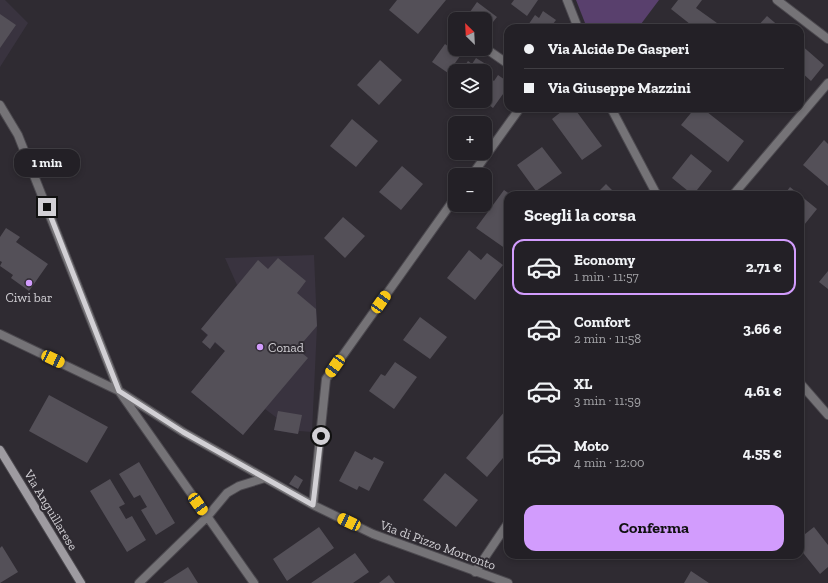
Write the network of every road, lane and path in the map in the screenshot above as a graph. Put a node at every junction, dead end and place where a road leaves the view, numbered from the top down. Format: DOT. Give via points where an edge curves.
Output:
graph roads {
  1 [pos="567,0"];
  2 [pos="777,0"];
  3 [pos="576,24"];
  4 [pos="828,39"];
  5 [pos="492,53"];
  6 [pos="504,61"];
  7 [pos="828,83"];
  8 [pos="0,105"];
  9 [pos="517,112"];
  10 [pos="613,112"];
  11 [pos="804,112"];
  12 [pos="804,112"];
  13 [pos="477,168"];
  14 [pos="655,191"];
  15 [pos="737,191"];
  16 [pos="448,208"];
  17 [pos="0,334"];
  18 [pos="804,388"];
  19 [pos="119,391"];
  20 [pos="828,415"];
  21 [pos="0,450"];
  22 [pos="265,478"];
  23 [pos="313,505"];
  24 [pos="207,517"];
  25 [pos="504,529"];
  26 [pos="475,572"];
  27 [pos="81,583"];
  28 [pos="139,583"];
  29 [pos="254,583"];
  30 [pos="508,583"];
  1 -- 3 [label="street"];
  2 -- 4 [label="street"];
  5 -- 6 [label="street"];
  7 -- 12 [label="street"];
  8 -- 19 [label="street" via="18,135"];
  9 -- 13 [label="street"];
  10 -- 14 [label="street"];
  11 -- 15 [label="street"];
  16 -- 23 [label="street" via="326,379"];
  17 -- 19 [label="street, Via di Pizzo Morronto"];
  18 -- 20 [label="street"];
  19 -- 22 [label="street, Via di Pizzo Morronto" via="183,432"];
  19 -- 24 [label="street"];
  21 -- 27 [label="main road, Via Anguillarese"];
  22 -- 23 [label="street, Via di Pizzo Morronto"];
  22 -- 24 [label="street" via="239,486 227,493"];
  23 -- 26 [label="street, Via di Pizzo Morronto" via="373,534"];
  24 -- 28 [label="street"];
  24 -- 29 [label="street"];
  25 -- 26 [label="street"];
  26 -- 30 [label="street, Via di Pizzo Morronto"];
}
